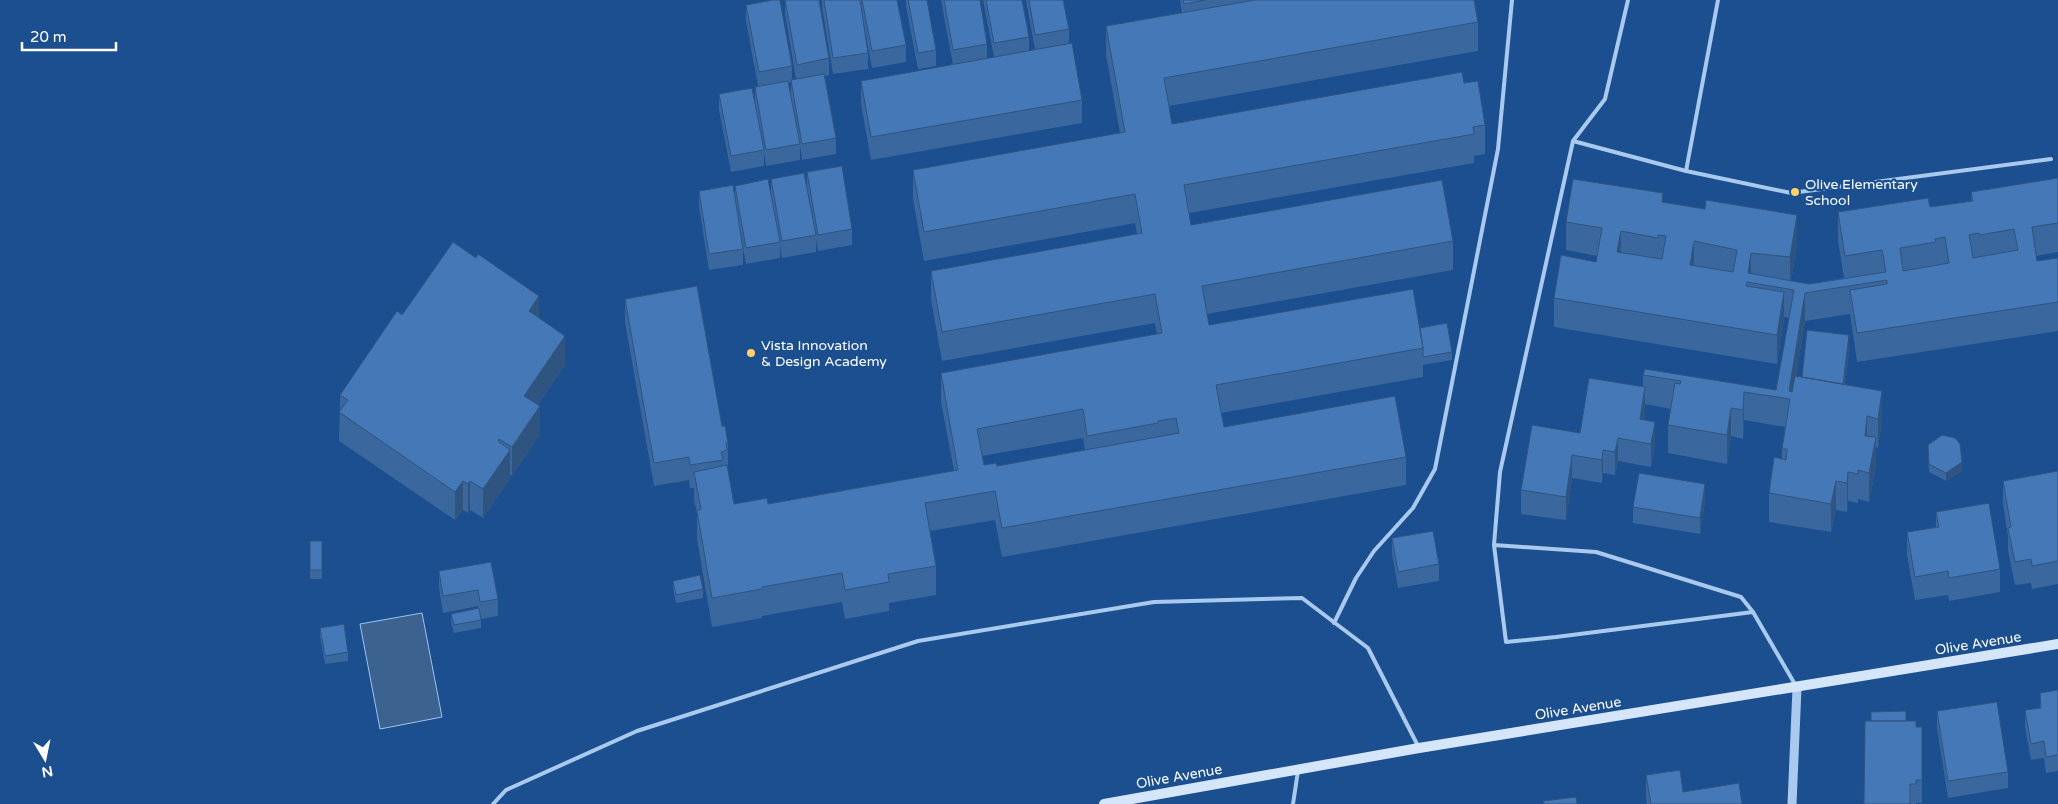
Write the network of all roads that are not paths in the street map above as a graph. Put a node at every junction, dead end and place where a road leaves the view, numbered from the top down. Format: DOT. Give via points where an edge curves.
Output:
graph roads {
  1 [pos="1512,0"];
  2 [pos="1628,0"];
  3 [pos="1718,0"];
  4 [pos="1573,141"];
  5 [pos="2051,159"];
  6 [pos="1686,171"];
  7 [pos="1494,545"];
  8 [pos="1753,612"];
  9 [pos="1334,623"];
  10 [pos="2058,644"];
  11 [pos="1797,688"];
  12 [pos="1420,748"];
  13 [pos="1298,769"];
  14 [pos="493,804"];
  15 [pos="1104,804"];
  16 [pos="1293,804"];
  17 [pos="1792,804"];
  1 -- 9 [label="lane" via="1498,149 1435,469 1413,508 1374,551 1356,578"];
  2 -- 4 [label="lane" via="1605,99"];
  3 -- 6 [label="lane"];
  4 -- 6 [label="lane"];
  4 -- 7 [label="lane" via="1500,472"];
  5 -- 6 [label="lane" via="1791,194"];
  7 -- 8 [label="lane" via="1596,552 1741,597"];
  7 -- 8 [label="lane" via="1506,642"];
  8 -- 11 [label="lane"];
  9 -- 12 [label="lane" via="1368,648"];
  9 -- 14 [label="lane" via="1302,598 1154,602 918,642 637,732 506,790"];
  10 -- 11 [label="main road, Olive Avenue"];
  11 -- 12 [label="main road, Olive Avenue"];
  11 -- 17 [label="street"];
  12 -- 13 [label="main road, Olive Avenue"];
  13 -- 15 [label="main road, Olive Avenue"];
  13 -- 16 [label="lane"];
}
